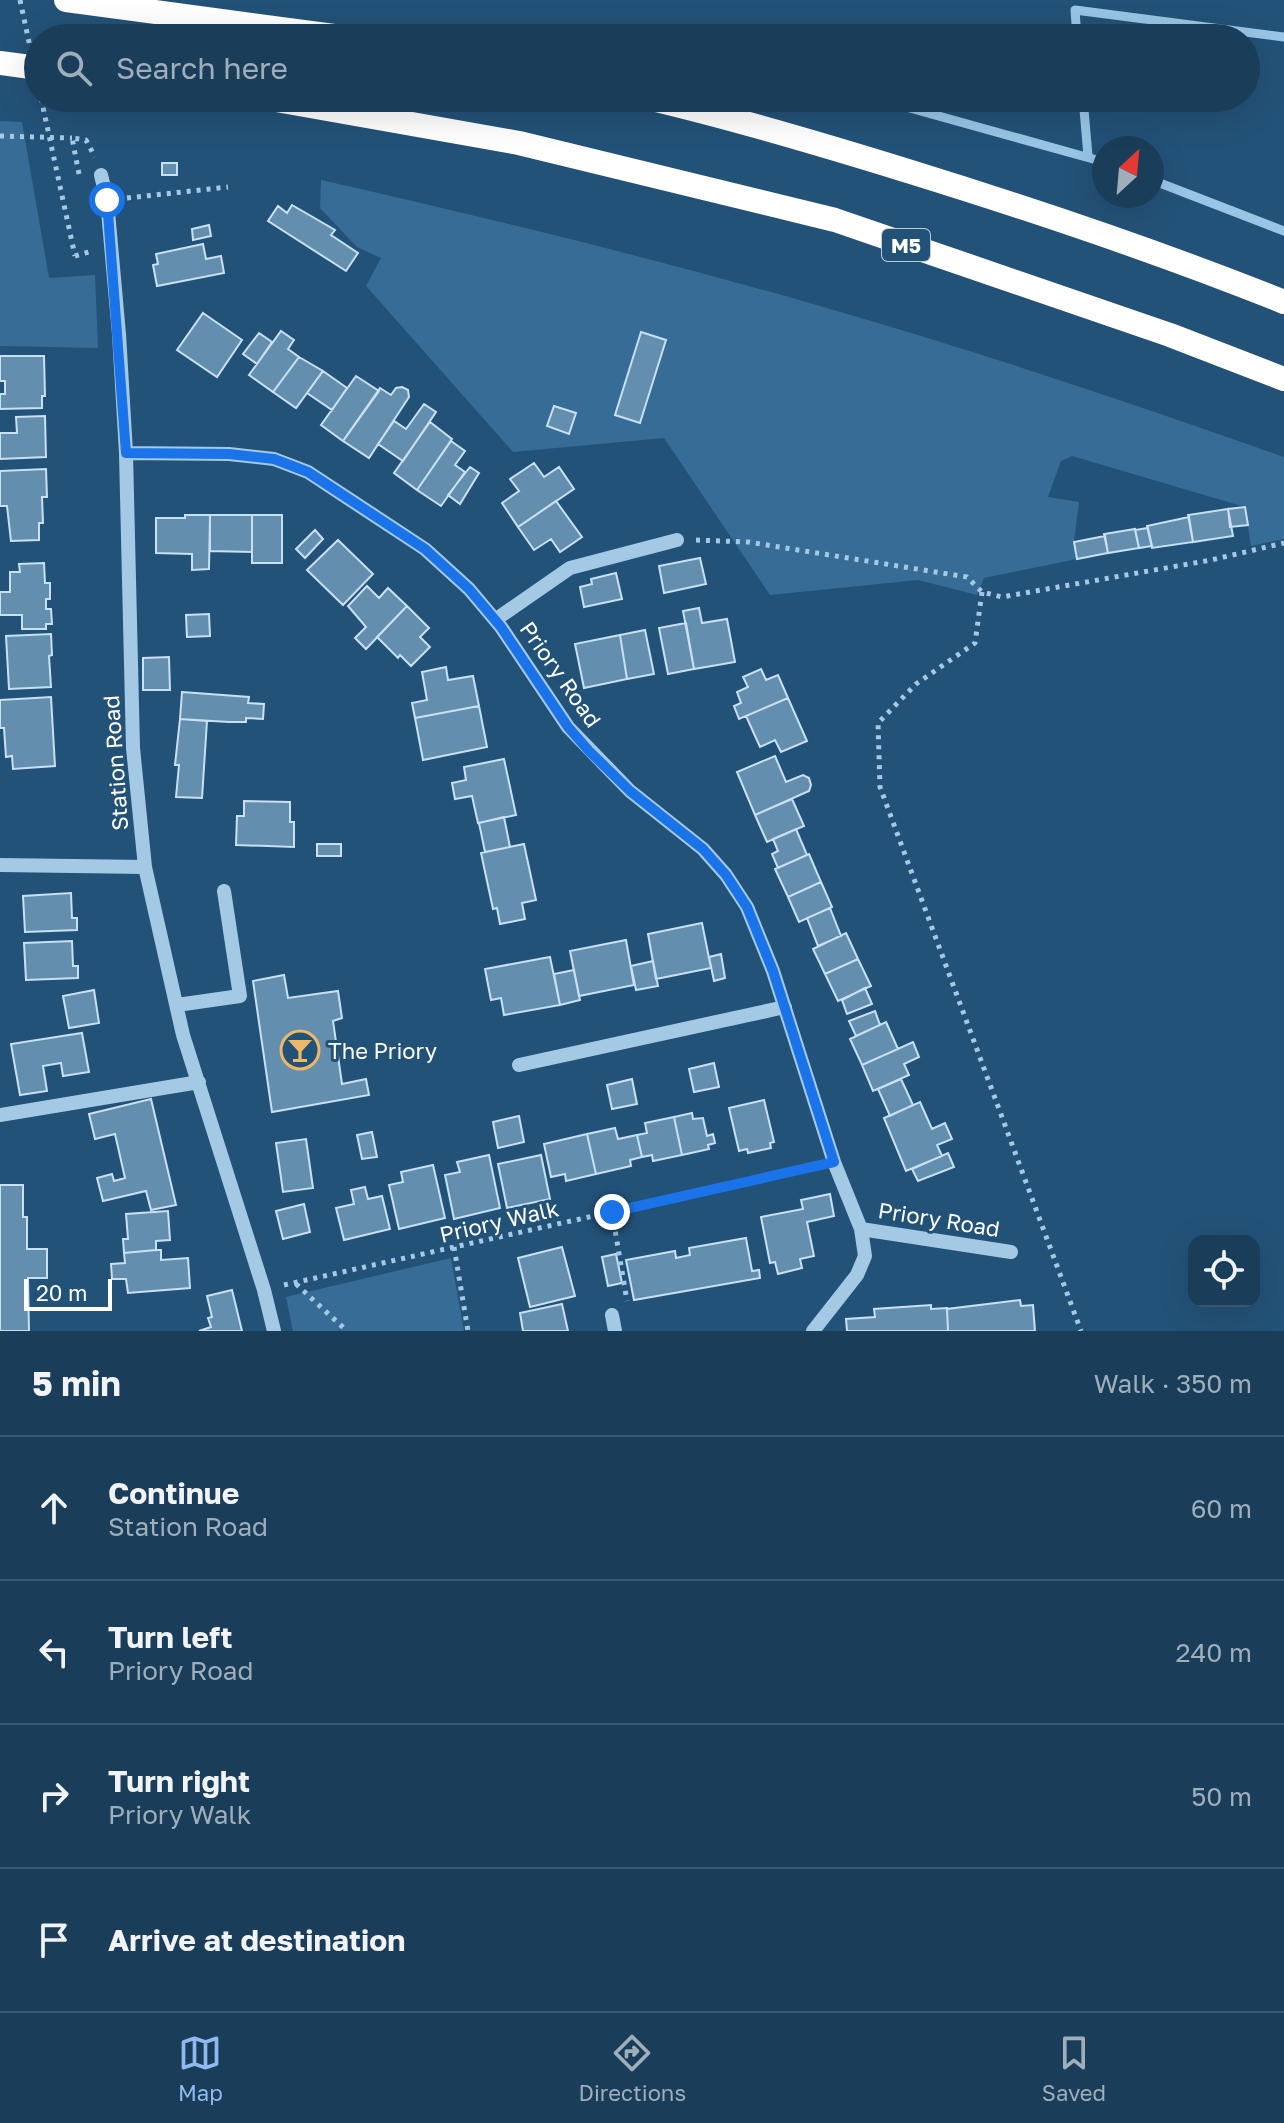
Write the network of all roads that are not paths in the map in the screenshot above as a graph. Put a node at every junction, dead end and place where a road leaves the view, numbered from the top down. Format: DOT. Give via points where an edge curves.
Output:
graph roads {
  1 [pos="66,0"];
  2 [pos="245,24"];
  3 [pos="0,63"];
  4 [pos="24,66"];
  5 [pos="344,112"];
  6 [pos="706,112"];
  7 [pos="101,175"];
  8 [pos="1284,302"];
  9 [pos="1284,379"];
  10 [pos="126,453"];
  11 [pos="677,540"];
  12 [pos="495,620"];
  13 [pos="0,865"];
  14 [pos="145,867"];
  15 [pos="224,891"];
  16 [pos="177,1005"];
  17 [pos="785,1007"];
  18 [pos="519,1065"];
  19 [pos="199,1082"];
  20 [pos="0,1115"];
  21 [pos="861,1229"];
  22 [pos="1011,1252"];
  23 [pos="612,1315"];
  24 [pos="274,1331"];
  25 [pos="615,1331"];
  26 [pos="813,1331"];
  1 -- 2 [label="highway"];
  3 -- 4 [label="highway"];
  5 -- 9 [label="highway, M5" via="519,143 835,220"];
  6 -- 8 [label="highway" via="1016,205"];
  7 -- 10 [label="street, Station Road"];
  10 -- 12 [label="street, Priory Road" via="259,457 308,472 425,549"];
  10 -- 14 [label="street, Station Road" via="133,748"];
  11 -- 12 [label="street" via="570,568"];
  12 -- 17 [label="street, Priory Road" via="589,751 726,875 747,907"];
  13 -- 14 [label="street"];
  14 -- 16 [label="street, Station Road" via="158,893"];
  15 -- 16 [label="street" via="240,996"];
  16 -- 19 [label="street, Station Road"];
  17 -- 18 [label="street"];
  17 -- 21 [label="street, Priory Road"];
  19 -- 20 [label="street"];
  19 -- 24 [label="street, Station Road"];
  21 -- 22 [label="street, Priory Road"];
  21 -- 26 [label="street, Priory Road" via="865,1256 857,1275"];
  23 -- 25 [label="street"];
}
